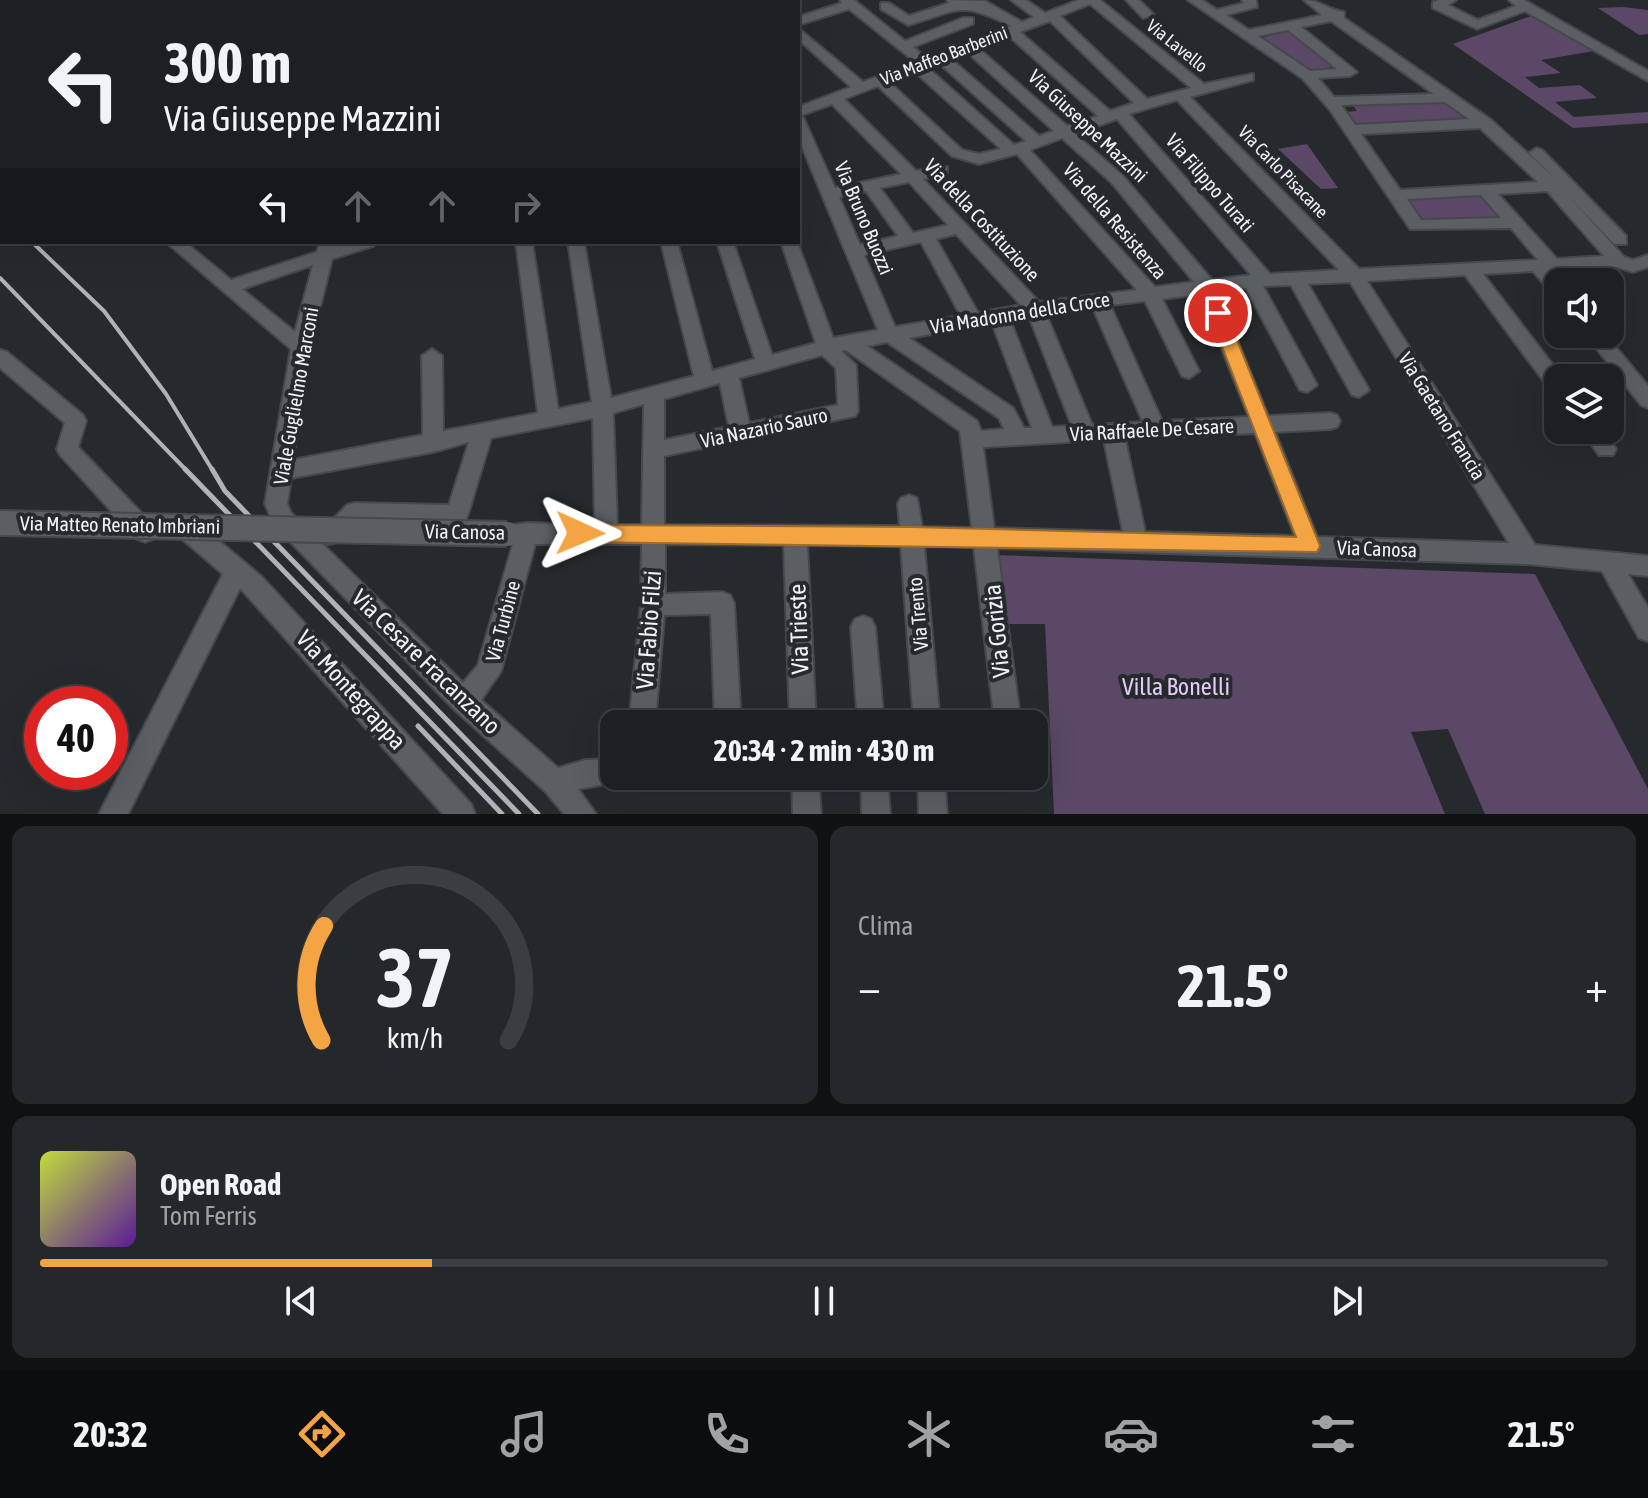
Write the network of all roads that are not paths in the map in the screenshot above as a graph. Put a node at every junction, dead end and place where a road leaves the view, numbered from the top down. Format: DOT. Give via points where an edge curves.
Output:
graph roads {
  1 [pos="878,0"];
  2 [pos="903,0"];
  3 [pos="1017,0"];
  4 [pos="1132,0"];
  5 [pos="1194,0"];
  6 [pos="1248,0"];
  7 [pos="1310,0"];
  8 [pos="1324,0"];
  9 [pos="1450,0"];
  10 [pos="1085,1"];
  11 [pos="956,2"];
  12 [pos="1520,3"];
  13 [pos="851,4"];
  14 [pos="1215,14"];
  15 [pos="1340,14"];
  16 [pos="1148,15"];
  17 [pos="1048,16"];
  18 [pos="800,20"];
  19 [pos="968,21"];
  20 [pos="1290,25"];
  21 [pos="1016,29"];
  22 [pos="800,34"];
  23 [pos="1245,35"];
  24 [pos="903,46"];
  25 [pos="969,47"];
  26 [pos="941,57"];
  27 [pos="921,64"];
  28 [pos="1644,72"];
  29 [pos="1307,75"];
  30 [pos="1248,77"];
  31 [pos="880,81"];
  32 [pos="861,88"];
  33 [pos="1201,89"];
  34 [pos="1180,95"];
  35 [pos="1455,96"];
  36 [pos="835,99"];
  37 [pos="1329,101"];
  38 [pos="1144,104"];
  39 [pos="800,111"];
  40 [pos="1114,115"];
  41 [pos="1491,122"];
  42 [pos="800,124"];
  43 [pos="1350,130"];
  44 [pos="1066,132"];
  45 [pos="1023,147"];
  46 [pos="941,170"];
  47 [pos="914,178"];
  48 [pos="1571,185"];
  49 [pos="870,186"];
  50 [pos="1552,187"];
  51 [pos="1486,191"];
  52 [pos="831,194"];
  53 [pos="1394,195"];
  54 [pos="1515,223"];
  55 [pos="959,228"];
  56 [pos="918,238"];
  57 [pos="176,244"];
  58 [pos="355,244"];
  59 [pos="524,244"];
  60 [pos="576,244"];
  61 [pos="670,244"];
  62 [pos="726,244"];
  63 [pos="790,244"];
  64 [pos="326,249"];
  65 [pos="856,251"];
  66 [pos="1631,258"];
  67 [pos="1546,267"];
  68 [pos="1471,271"];
  69 [pos="1356,277"];
  70 [pos="1297,280"];
  71 [pos="1259,281"];
  72 [pos="1206,285"];
  73 [pos="228,287"];
  74 [pos="1150,293"];
  75 [pos="1099,300"];
  76 [pos="1035,309"];
  77 [pos="999,316"];
  78 [pos="973,320"];
  79 [pos="889,334"];
  80 [pos="835,345"];
  81 [pos="301,347"];
  82 [pos="1605,348"];
  83 [pos="432,356"];
  84 [pos="0,357"];
  85 [pos="765,362"];
  86 [pos="1544,367"];
  87 [pos="1189,371"];
  88 [pos="728,373"];
  89 [pos="705,380"];
  90 [pos="1307,385"];
  91 [pos="1359,390"];
  92 [pos="654,394"];
  93 [pos="1648,400"];
  94 [pos="603,408"];
  95 [pos="549,419"];
  96 [pos="1330,421"];
  97 [pos="1264,423"];
  98 [pos="1156,430"];
  99 [pos="1113,432"];
  100 [pos="482,433"];
  101 [pos="741,433"];
  102 [pos="1085,434"];
  103 [pos="1045,436"];
  104 [pos="1018,437"];
  105 [pos="973,439"];
  106 [pos="433,444"];
  107 [pos="1602,444"];
  108 [pos="1606,449"];
  109 [pos="655,450"];
  110 [pos="283,471"];
  111 [pos="276,504"];
  112 [pos="909,504"];
  113 [pos="0,523"];
  114 [pos="241,527"];
  115 [pos="517,533"];
  116 [pos="606,533"];
  117 [pos="655,535"];
  118 [pos="795,535"];
  119 [pos="911,536"];
  120 [pos="987,539"];
  121 [pos="1136,541"];
  122 [pos="1310,546"];
  123 [pos="313,550"];
  124 [pos="1528,554"];
  125 [pos="1609,562"];
  126 [pos="1648,566"];
  127 [pos="235,574"];
  128 [pos="653,605"];
  129 [pos="863,627"];
  130 [pos="1648,630"];
  131 [pos="464,701"];
  132 [pos="643,710"];
  133 [pos="727,710"];
  134 [pos="802,710"];
  135 [pos="870,710"];
  136 [pos="926,710"];
  137 [pos="1006,710"];
  138 [pos="600,772"];
  139 [pos="554,782"];
  140 [pos="806,790"];
  141 [pos="875,790"];
  142 [pos="932,790"];
  143 [pos="113,814"];
  144 [pos="461,814"];
  145 [pos="582,814"];
  146 [pos="807,814"];
  147 [pos="876,814"];
  148 [pos="933,814"];
  1 -- 13 [label="street"];
  2 -- 11 [label="street" via="885,6 908,21"];
  3 -- 17 [label="street"];
  4 -- 16 [label="street"];
  5 -- 14 [label="street"];
  6 -- 14 [label="street" via="1253,4"];
  7 -- 15 [label="street"];
  8 -- 15 [label="street"];
  9 -- 12 [label="street" via="1437,5 1477,25"];
  10 -- 17 [label="street, Via Maffeo Barberini"];
  10 -- 33 [label="street, Via Lavello"];
  11 -- 21 [label="street, Via Filippo Turati" via="981,4"];
  12 -- 28 [label="street"];
  13 -- 18 [label="street"];
  13 -- 24 [label="street"];
  14 -- 23 [label="street"];
  15 -- 20 [label="street"];
  15 -- 35 [label="street"];
  17 -- 21 [label="street, Via Maffeo Barberini"];
  17 -- 38 [label="street"];
  19 -- 24 [label="street"];
  20 -- 23 [label="street"];
  20 -- 29 [label="street" via="1350,72"];
  21 -- 25 [label="street, Via Maffeo Barberini"];
  21 -- 40 [label="street, Via Filippo Turati"];
  22 -- 32 [label="street"];
  23 -- 29 [label="street"];
  24 -- 27 [label="street"];
  25 -- 26 [label="street, Via Maffeo Barberini"];
  25 -- 44 [label="street, Via Giuseppe Mazzini"];
  26 -- 27 [label="street, Via Maffeo Barberini"];
  26 -- 45 [label="street"];
  27 -- 31 [label="street, Via Maffeo Barberini"];
  27 -- 45 [label="street"];
  29 -- 37 [label="street"];
  30 -- 33 [label="street"];
  31 -- 32 [label="street, Via Maffeo Barberini"];
  31 -- 45 [label="street" via="957,153 979,159"];
  32 -- 36 [label="street, Via Maffeo Barberini"];
  33 -- 34 [label="street"];
  34 -- 38 [label="street"];
  34 -- 69 [label="street, Via Carlo Pisacane"];
  35 -- 37 [label="street"];
  35 -- 41 [label="street"];
  36 -- 39 [label="street, Via Maffeo Barberini"];
  36 -- 47 [label="street, Via della Costituzione"];
  37 -- 43 [label="street"];
  38 -- 40 [label="street"];
  40 -- 44 [label="street"];
  40 -- 71 [label="street, Via Filippo Turati"];
  41 -- 43 [label="street"];
  41 -- 48 [label="street"];
  41 -- 50 [label="street"];
  42 -- 52 [label="street, Via Bruno Buozzi"];
  43 -- 53 [label="street"];
  44 -- 45 [label="street"];
  44 -- 72 [label="street, Via Giuseppe Mazzini" via="1117,179"];
  45 -- 74 [label="street, Via della Resistenza"];
  46 -- 47 [label="street"];
  47 -- 49 [label="street"];
  47 -- 55 [label="street, Via della Costituzione"];
  48 -- 50 [label="street"];
  48 -- 66 [label="street"];
  49 -- 52 [label="street"];
  49 -- 56 [label="street"];
  50 -- 51 [label="street"];
  50 -- 66 [label="street"];
  51 -- 53 [label="street"];
  51 -- 54 [label="street"];
  52 -- 65 [label="street, Via Bruno Buozzi"];
  53 -- 54 [label="street" via="1416,225"];
  54 -- 67 [label="street"];
  55 -- 56 [label="street"];
  55 -- 76 [label="street, Via della Costituzione"];
  56 -- 65 [label="street"];
  56 -- 78 [label="street"];
  57 -- 73 [label="street"];
  58 -- 64 [label="street"];
  59 -- 95 [label="street"];
  60 -- 94 [label="street"];
  61 -- 89 [label="street"];
  62 -- 85 [label="street"];
  63 -- 80 [label="street"];
  64 -- 73 [label="street"];
  64 -- 81 [label="street, Viale Guglielmo Marconi"];
  65 -- 79 [label="street, Via Bruno Buozzi"];
  66 -- 67 [label="street, Via Madonna della Croce"];
  67 -- 68 [label="street, Via Madonna della Croce"];
  68 -- 69 [label="street, Via Madonna della Croce"];
  68 -- 86 [label="street"];
  69 -- 70 [label="street, Via Madonna della Croce"];
  69 -- 124 [label="street, Via Gaetano Francia"];
  70 -- 71 [label="street, Via Madonna della Croce"];
  70 -- 91 [label="street"];
  71 -- 72 [label="street, Via Madonna della Croce"];
  71 -- 90 [label="street, Via Filippo Turati"];
  72 -- 74 [label="street, Via Madonna della Croce"];
  72 -- 97 [label="street, Via Giuseppe Mazzini"];
  73 -- 81 [label="street"];
  74 -- 75 [label="street, Via Madonna della Croce"];
  74 -- 87 [label="street, Via della Resistenza"];
  75 -- 76 [label="street, Via Madonna della Croce"];
  75 -- 98 [label="street"];
  76 -- 77 [label="street, Via Madonna della Croce"];
  76 -- 102 [label="street, Via della Costituzione"];
  77 -- 78 [label="street, Via Madonna della Croce"];
  77 -- 103 [label="street"];
  78 -- 79 [label="street, Via Madonna della Croce"];
  79 -- 80 [label="street, Via Madonna della Croce"];
  79 -- 104 [label="street" via="1006,413"];
  80 -- 85 [label="street, Via Madonna della Croce"];
  80 -- 101 [label="street, Via Nazario Sauro" via="830,352 846,365 848,411"];
  80 -- 105 [label="street" via="970,427"];
  81 -- 110 [label="street, Viale Guglielmo Marconi"];
  82 -- 93 [label="street"];
  83 -- 106 [label="street"];
  84 -- 127 [label="street, Via Montegrappa" via="76,421 67,449 143,532 196,533"];
  85 -- 88 [label="street, Via Madonna della Croce"];
  88 -- 89 [label="street, Via Madonna della Croce"];
  88 -- 101 [label="street"];
  89 -- 92 [label="street, Via Madonna della Croce"];
  92 -- 94 [label="street, Via Madonna della Croce"];
  92 -- 109 [label="street, Via Fabio Filzi"];
  94 -- 95 [label="street, Via Madonna della Croce"];
  94 -- 116 [label="street"];
  95 -- 100 [label="street, Via Madonna della Croce"];
  96 -- 97 [label="street, Via Raffaele De Cesare"];
  97 -- 98 [label="street, Via Raffaele De Cesare"];
  97 -- 122 [label="street, Via Giuseppe Mazzini"];
  98 -- 99 [label="street, Via Raffaele De Cesare"];
  99 -- 102 [label="street, Via Raffaele De Cesare"];
  99 -- 121 [label="street"];
  100 -- 106 [label="street, Via Madonna della Croce"];
  100 -- 123 [label="street" via="457,514 355,512"];
  101 -- 109 [label="street, Via Nazario Sauro"];
  102 -- 103 [label="street, Via Raffaele De Cesare"];
  103 -- 104 [label="street, Via Raffaele De Cesare"];
  104 -- 105 [label="street, Via Raffaele De Cesare"];
  105 -- 120 [label="street, Via Gorizia"];
  106 -- 110 [label="street, Via Madonna della Croce"];
  107 -- 108 [label="street"];
  109 -- 117 [label="street, Via Fabio Filzi"];
  110 -- 111 [label="street, Viale Guglielmo Marconi"];
  111 -- 123 [label="street, Via Cesare Fracanzano"];
  112 -- 119 [label="street, Via Trento"];
  113 -- 114 [label="street, Via Matteo Renato Imbriani, bridge"];
  114 -- 115 [label="street, Via Canosa, bridge"];
  115 -- 116 [label="street, Via Canosa"];
  115 -- 131 [label="street, Via Turbine" via="489,671"];
  116 -- 117 [label="street, Via Canosa"];
  117 -- 118 [label="street, Via Canosa"];
  117 -- 128 [label="street, Via Fabio Filzi"];
  118 -- 119 [label="street, Via Canosa"];
  118 -- 134 [label="street, Via Trieste"];
  119 -- 120 [label="street, Via Canosa"];
  119 -- 136 [label="street, Via Trento"];
  120 -- 121 [label="street, Via Canosa"];
  120 -- 137 [label="street, Via Gorizia"];
  121 -- 122 [label="street, Via Canosa"];
  122 -- 124 [label="street, Via Canosa"];
  123 -- 131 [label="street, Via Cesare Fracanzano"];
  124 -- 125 [label="street, Via Canosa"];
  125 -- 126 [label="street, Via Canosa"];
  125 -- 130 [label="street"];
  127 -- 143 [label="street"];
  127 -- 144 [label="street, Via Montegrappa" via="254,584"];
  128 -- 132 [label="street, Via Fabio Filzi"];
  128 -- 133 [label="street" via="722,603"];
  129 -- 135 [label="street"];
  131 -- 139 [label="street, Via Cesare Fracanzano"];
  138 -- 139 [label="street"];
  139 -- 145 [label="street, Via Cesare Fracanzano"];
  140 -- 146 [label="street"];
  141 -- 147 [label="street"];
  142 -- 148 [label="street"];
}
